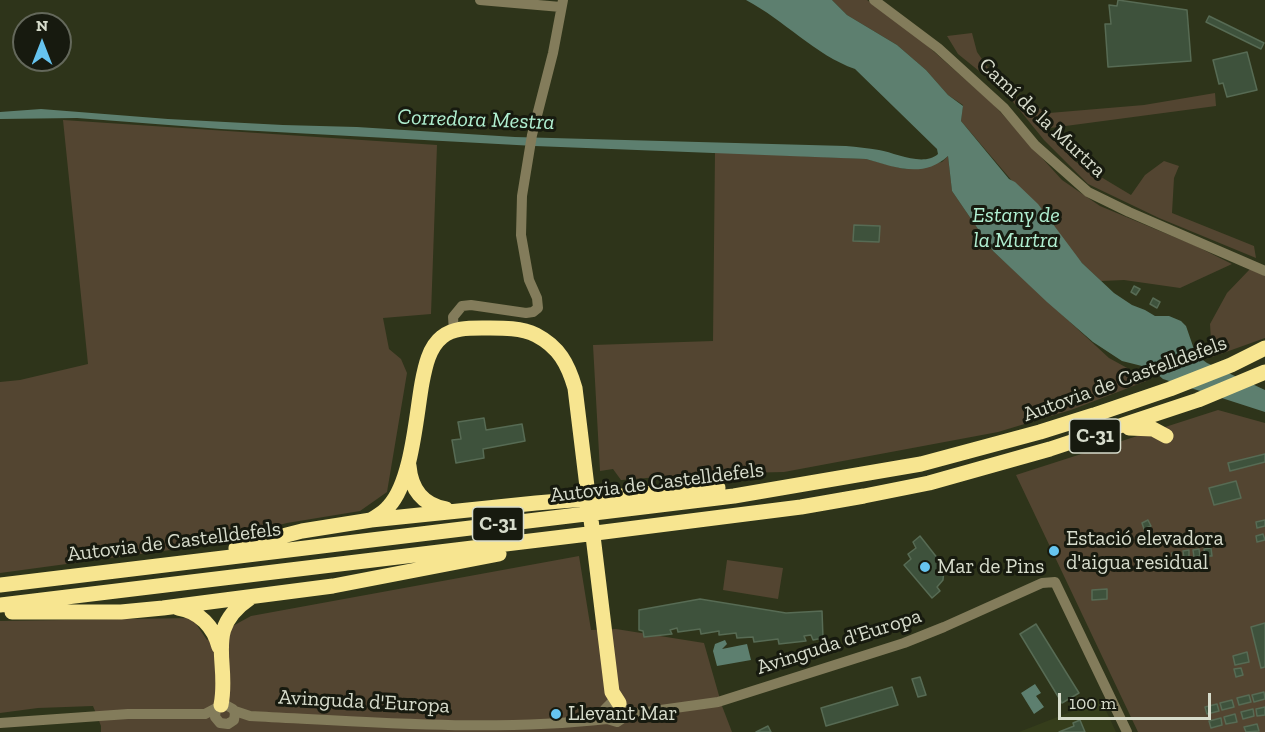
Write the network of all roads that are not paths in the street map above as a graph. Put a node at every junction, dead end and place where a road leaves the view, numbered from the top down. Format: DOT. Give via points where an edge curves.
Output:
graph roads {
  1 [pos="480,0"];
  2 [pos="874,0"];
  3 [pos="562,4"];
  4 [pos="1265,270"];
  5 [pos="454,331"];
  6 [pos="1265,348"];
  7 [pos="1260,374"];
  8 [pos="1181,406"];
  9 [pos="1104,433"];
  10 [pos="409,459"];
  11 [pos="825,482"];
  12 [pos="458,511"];
  13 [pos="371,520"];
  14 [pos="580,535"];
  15 [pos="170,564"];
  16 [pos="0,585"];
  17 [pos="252,597"];
  18 [pos="0,605"];
  19 [pos="164,608"];
  20 [pos="0,613"];
  21 [pos="221,657"];
  22 [pos="614,708"];
  23 [pos="225,715"];
  24 [pos="0,723"];
  25 [pos="1127,732"];
  1 -- 3 [label="street"];
  2 -- 4 [label="street, Camí de la Murtra" via="938,48 1088,192"];
  3 -- 5 [label="street" via="522,196 520,235 538,308 526,313 462,306 453,317"];
  5 -- 10 [label="highway" via="441,338 428,360"];
  5 -- 22 [label="highway" via="468,328 532,332 565,359 575,388"];
  6 -- 11 [label="highway, Autovia de Castelldefels / C-31" via="1170,389 1040,432 921,464"];
  7 -- 8 [label="highway, Autovia de Castelldefels / C-31"];
  8 -- 9 [label="highway, Autovia de Castelldefels / C-31"];
  8 -- 9 [label="highway" via="1165,420 1166,436 1139,427"];
  9 -- 14 [label="highway, Autovia de Castelldefels / C-31" via="980,470 864,496"];
  10 -- 12 [label="highway" via="414,488 423,500 435,507"];
  10 -- 13 [label="highway" via="398,494 389,507"];
  11 -- 12 [label="highway" via="608,496"];
  11 -- 15 [label="highway, Autovia de Castelldefels / C-31"];
  12 -- 13 [label="highway"];
  13 -- 15 [label="highway" via="302,531"];
  14 -- 17 [label="highway" via="374,579"];
  14 -- 18 [label="highway, Autovia de Castelldefels / C-31"];
  15 -- 16 [label="highway, Autovia de Castelldefels / C-31"];
  17 -- 19 [label="highway"];
  17 -- 21 [label="highway" via="227,620"];
  19 -- 20 [label="highway"];
  19 -- 21 [label="highway" via="184,609 200,617 215,634"];
  21 -- 23 [label="highway"];
  22 -- 23 [label="street, Avinguda d'Europa" via="584,722 501,727"];
  22 -- 25 [label="street, Avinguda d'Europa" via="639,713 718,702 904,643 1042,582 1054,582"];
  23 -- 24 [label="street, Avinguda d'Europa" via="128,714"];
}
